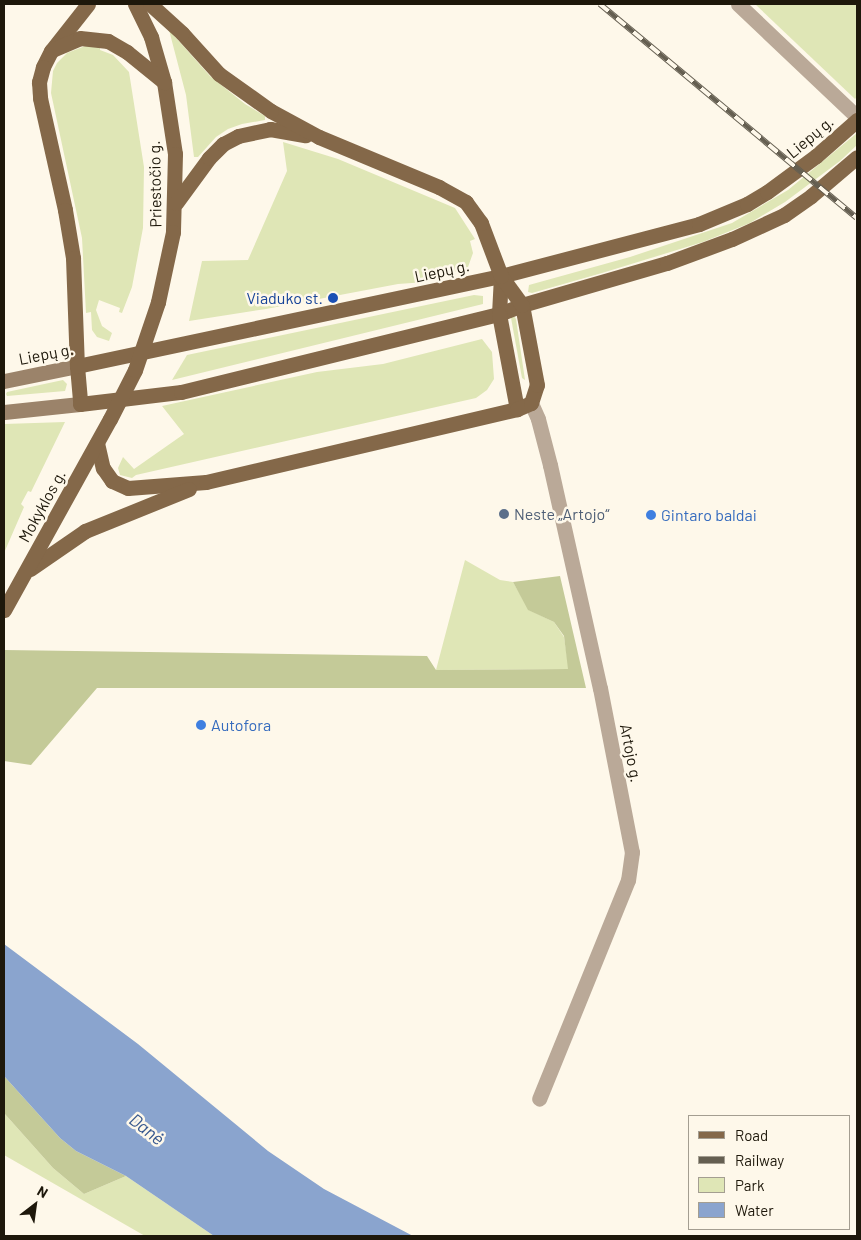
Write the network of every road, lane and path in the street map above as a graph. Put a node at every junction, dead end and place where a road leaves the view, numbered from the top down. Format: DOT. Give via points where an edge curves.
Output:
graph roads {
  1 [pos="88,4"];
  2 [pos="134,4"];
  3 [pos="150,4"];
  4 [pos="738,4"];
  5 [pos="51,51"];
  6 [pos="164,82"];
  7 [pos="857,119"];
  8 [pos="319,137"];
  9 [pos="857,157"];
  10 [pos="176,202"];
  11 [pos="501,276"];
  12 [pos="522,305"];
  13 [pos="499,314"];
  14 [pos="77,366"];
  15 [pos="4,381"];
  16 [pos="531,403"];
  17 [pos="80,404"];
  18 [pos="517,409"];
  19 [pos="4,412"];
  20 [pos="110,419"];
  21 [pos="97,443"];
  22 [pos="206,482"];
  23 [pos="26,572"];
  24 [pos="4,610"];
  25 [pos="539,1099"];
  1 -- 5 [label="main road"];
  2 -- 6 [label="main road, Priestočio g." via="150,37"];
  3 -- 8 [label="main road" via="219,74 271,111"];
  4 -- 7 [label="street"];
  5 -- 6 [label="main road" via="80,38 108,42"];
  5 -- 14 [label="main road" via="39,82 40,98 73,258"];
  6 -- 10 [label="main road, Priestočio g." via="175,154"];
  7 -- 11 [label="main road, Liepų g." via="791,175 724,215"];
  8 -- 10 [label="main road" via="270,129 238,136 223,144 209,158"];
  8 -- 11 [label="main road" via="439,186 466,202 481,223"];
  9 -- 12 [label="main road" via="784,215 732,239"];
  10 -- 20 [label="main road, Priestočio g., bridge" via="168,262 158,302 136,370"];
  11 -- 12 [label="main road"];
  11 -- 13 [label="main road"];
  11 -- 14 [label="main road, Liepų g."];
  12 -- 13 [label="main road"];
  12 -- 16 [label="main road" via="537,385"];
  13 -- 17 [label="main road" via="182,392"];
  13 -- 18 [label="main road"];
  14 -- 15 [label="main road, Liepų g."];
  14 -- 17 [label="main road"];
  16 -- 18 [label="main road"];
  16 -- 25 [label="street, Artojo g." via="550,465 600,688 632,852 628,880"];
  17 -- 19 [label="main road"];
  18 -- 22 [label="main road"];
  20 -- 21 [label="main road, Mokyklos g."];
  21 -- 22 [label="main road" via="103,468 112,481 128,488"];
  21 -- 23 [label="main road, Mokyklos g."];
  22 -- 23 [label="main road" via="85,531"];
  23 -- 24 [label="main road, Mokyklos g."];
}
